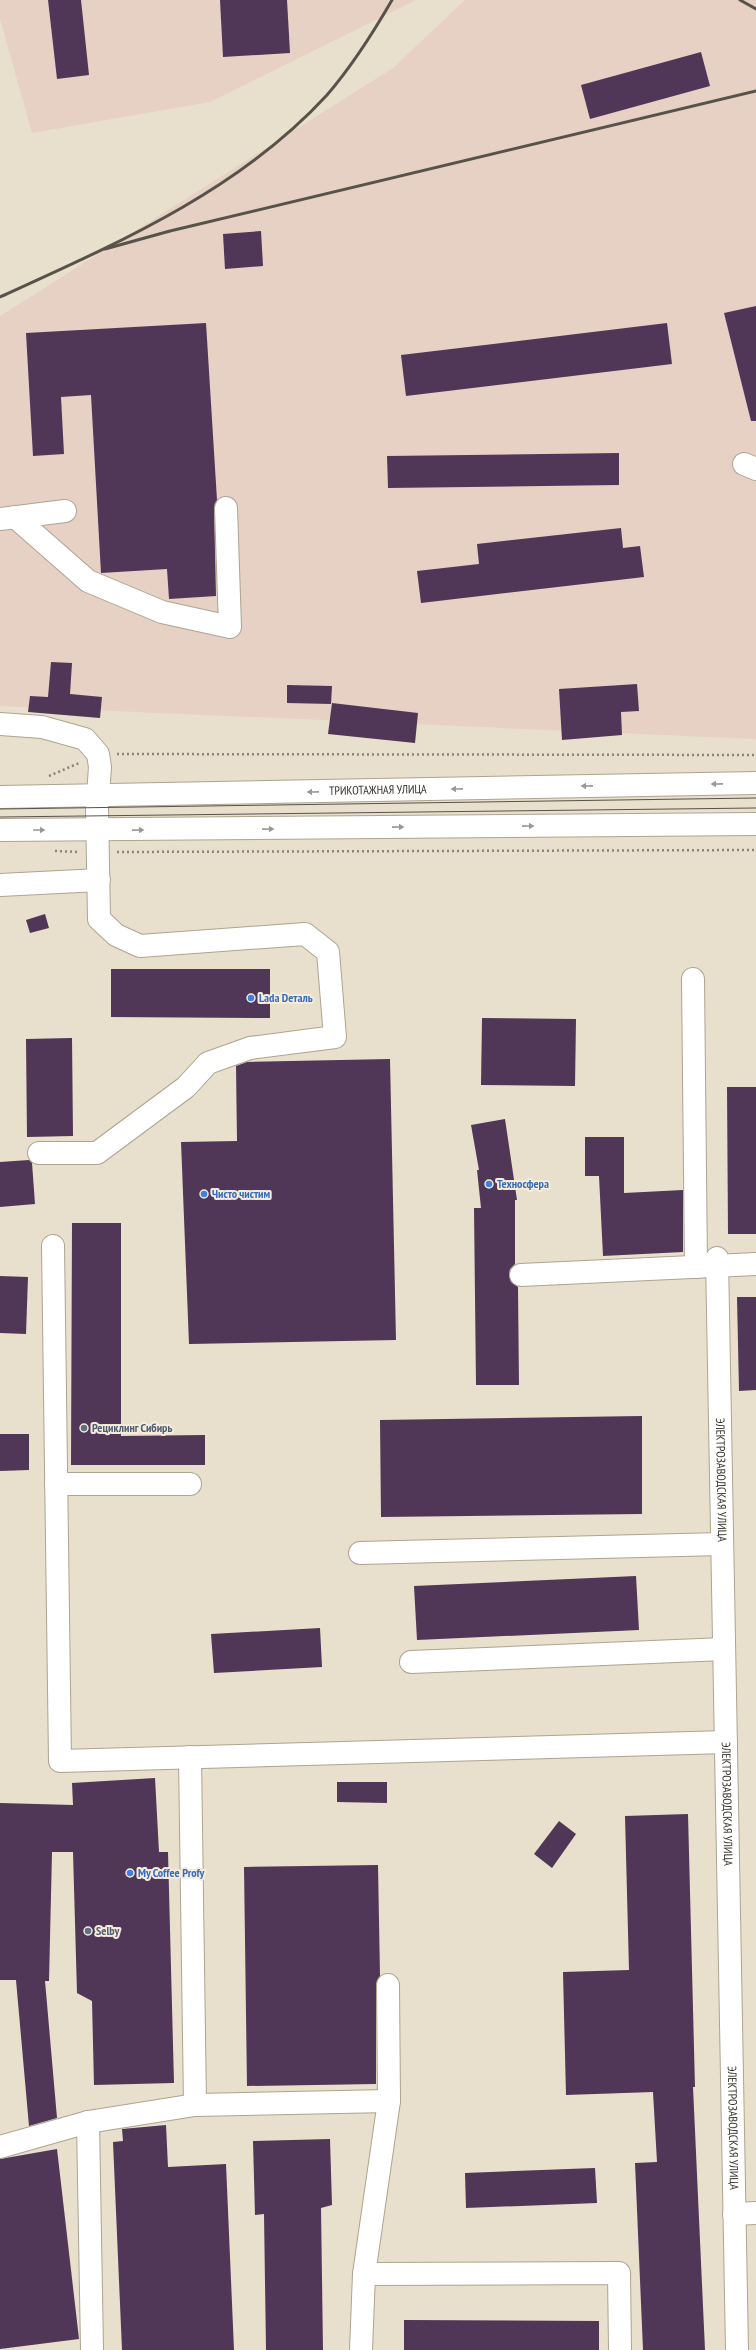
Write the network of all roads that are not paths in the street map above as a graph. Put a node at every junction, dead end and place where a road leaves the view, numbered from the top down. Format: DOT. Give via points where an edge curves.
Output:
graph roads {
  1 [pos="226,508"];
  2 [pos="65,511"];
  3 [pos="8,518"];
  4 [pos="0,724"];
  5 [pos="756,783"];
  6 [pos="97,796"];
  7 [pos="0,797"];
  8 [pos="756,824"];
  9 [pos="0,830"];
  10 [pos="99,830"];
  11 [pos="100,880"];
  12 [pos="0,885"];
  13 [pos="693,979"];
  14 [pos="39,1152"];
  15 [pos="54,1246"];
  16 [pos="717,1262"];
  17 [pos="756,1264"];
  18 [pos="696,1267"];
  19 [pos="521,1275"];
  20 [pos="56,1484"];
  21 [pos="190,1484"];
  22 [pos="722,1544"];
  23 [pos="360,1553"];
  24 [pos="724,1649"];
  25 [pos="410,1662"];
  26 [pos="726,1742"];
  27 [pos="190,1757"];
  28 [pos="388,1985"];
  29 [pos="389,2101"];
  30 [pos="195,2106"];
  31 [pos="88,2122"];
  32 [pos="0,2146"];
  33 [pos="756,2213"];
  34 [pos="734,2214"];
  35 [pos="364,2274"];
  36 [pos="92,2349"];
  37 [pos="361,2350"];
  38 [pos="620,2350"];
  39 [pos="737,2350"];
  1 -- 3 [label="main road" via="230,627 162,612 88,581"];
  2 -- 3 [label="main road"];
  4 -- 6 [label="main road" via="42,726 85,739 98,754 100,767"];
  5 -- 6 [label="main road, ТРИКОТАЖНАЯ УЛИЦА, one-way"];
  6 -- 7 [label="main road, ТРИКОТАЖНАЯ УЛИЦА"];
  6 -- 10 [label="main road"];
  10 -- 8 [label="main road, one-way"];
  9 -- 10 [label="main road, one-way"];
  10 -- 11 [label="main road"];
  11 -- 12 [label="main road"];
  11 -- 14 [label="main road" via="99,919 116,935 140,946 305,934 328,952 335,1037 250,1048 208,1063 186,1087 97,1153"];
  13 -- 18 [label="main road"];
  15 -- 20 [label="main road"];
  16 -- 17 [label="main road"];
  16 -- 18 [label="main road"];
  16 -- 22 [label="main road, ЭЛЕКТРОЗАВОДСКАЯ УЛИЦА"];
  18 -- 19 [label="main road"];
  20 -- 21 [label="main road"];
  20 -- 27 [label="main road" via="60,1761"];
  22 -- 23 [label="main road"];
  22 -- 24 [label="main road, ЭЛЕКТРОЗАВОДСКАЯ УЛИЦА"];
  24 -- 25 [label="main road"];
  24 -- 26 [label="main road, ЭЛЕКТРОЗАВОДСКАЯ УЛИЦА"];
  26 -- 27 [label="main road"];
  26 -- 34 [label="main road, ЭЛЕКТРОЗАВОДСКАЯ УЛИЦА"];
  27 -- 30 [label="main road"];
  28 -- 29 [label="main road"];
  29 -- 30 [label="main road"];
  29 -- 35 [label="main road"];
  30 -- 31 [label="main road"];
  31 -- 32 [label="main road"];
  31 -- 36 [label="main road"];
  33 -- 34 [label="main road"];
  34 -- 39 [label="main road, ЭЛЕКТРОЗАВОДСКАЯ УЛИЦА"];
  35 -- 37 [label="main road"];
  35 -- 38 [label="main road" via="619,2273"];
}
